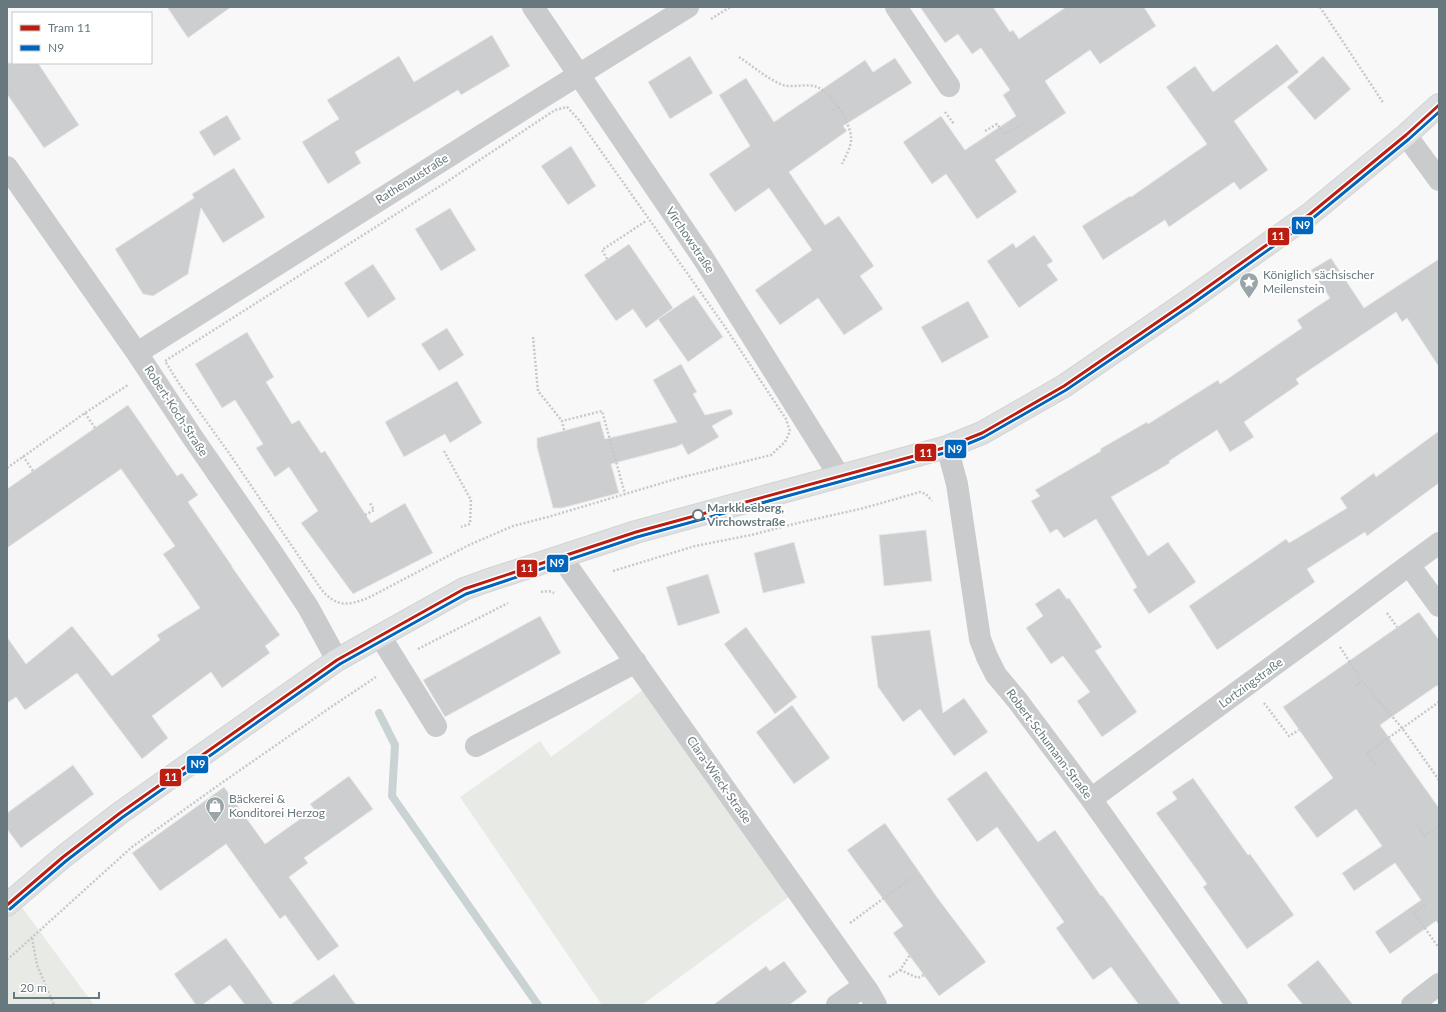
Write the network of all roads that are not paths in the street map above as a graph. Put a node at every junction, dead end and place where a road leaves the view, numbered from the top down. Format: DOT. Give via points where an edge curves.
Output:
graph roads {
  1 [pos="533,7"];
  2 [pos="688,7"];
  3 [pos="896,7"];
  4 [pos="578,75"];
  5 [pos="949,86"];
  6 [pos="1439,105"];
  7 [pos="1406,135"];
  8 [pos="7,167"];
  9 [pos="1439,180"];
  10 [pos="137,353"];
  11 [pos="947,448"];
  12 [pos="840,477"];
  13 [pos="1439,543"];
  14 [pos="561,558"];
  15 [pos="1409,565"];
  16 [pos="1439,606"];
  17 [pos="380,636"];
  18 [pos="338,660"];
  19 [pos="636,662"];
  20 [pos="436,726"];
  21 [pos="476,746"];
  22 [pos="1091,799"];
  23 [pos="7,905"];
  24 [pos="1439,984"];
  25 [pos="864,986"];
  26 [pos="837,1005"];
  27 [pos="876,1005"];
  28 [pos="1237,1005"];
  29 [pos="1412,1005"];
  1 -- 4 [label="street, Virchowstraße"];
  2 -- 4 [label="street, Rathenaustraße"];
  3 -- 5 [label="street"];
  4 -- 10 [label="street, Rathenaustraße"];
  4 -- 12 [label="street, Virchowstraße" via="703,258"];
  6 -- 7 [label="main road"];
  7 -- 9 [label="street"];
  7 -- 11 [label="main road" via="1310,214 1064,386 982,432"];
  8 -- 10 [label="street, Robert-Koch-Straße"];
  10 -- 18 [label="street, Robert-Koch-Straße" via="308,607"];
  11 -- 12 [label="main road"];
  11 -- 22 [label="street, Robert-Schumann-Straße" via="957,484 980,639 986,657 996,676"];
  12 -- 14 [label="main road" via="636,532"];
  13 -- 15 [label="street, Lortzingstraße"];
  14 -- 17 [label="main road" via="464,590"];
  14 -- 19 [label="street, Clara-Wieck-Straße"];
  15 -- 16 [label="street"];
  15 -- 22 [label="street, Lortzingstraße"];
  17 -- 18 [label="main road"];
  17 -- 20 [label="street"];
  18 -- 23 [label="main road" via="120,813"];
  19 -- 21 [label="street"];
  19 -- 25 [label="street, Clara-Wieck-Straße"];
  22 -- 28 [label="street, Robert-Schumann-Straße"];
  24 -- 29 [label="street"];
  25 -- 26 [label="street"];
  25 -- 27 [label="street, Clara-Wieck-Straße"];
}
